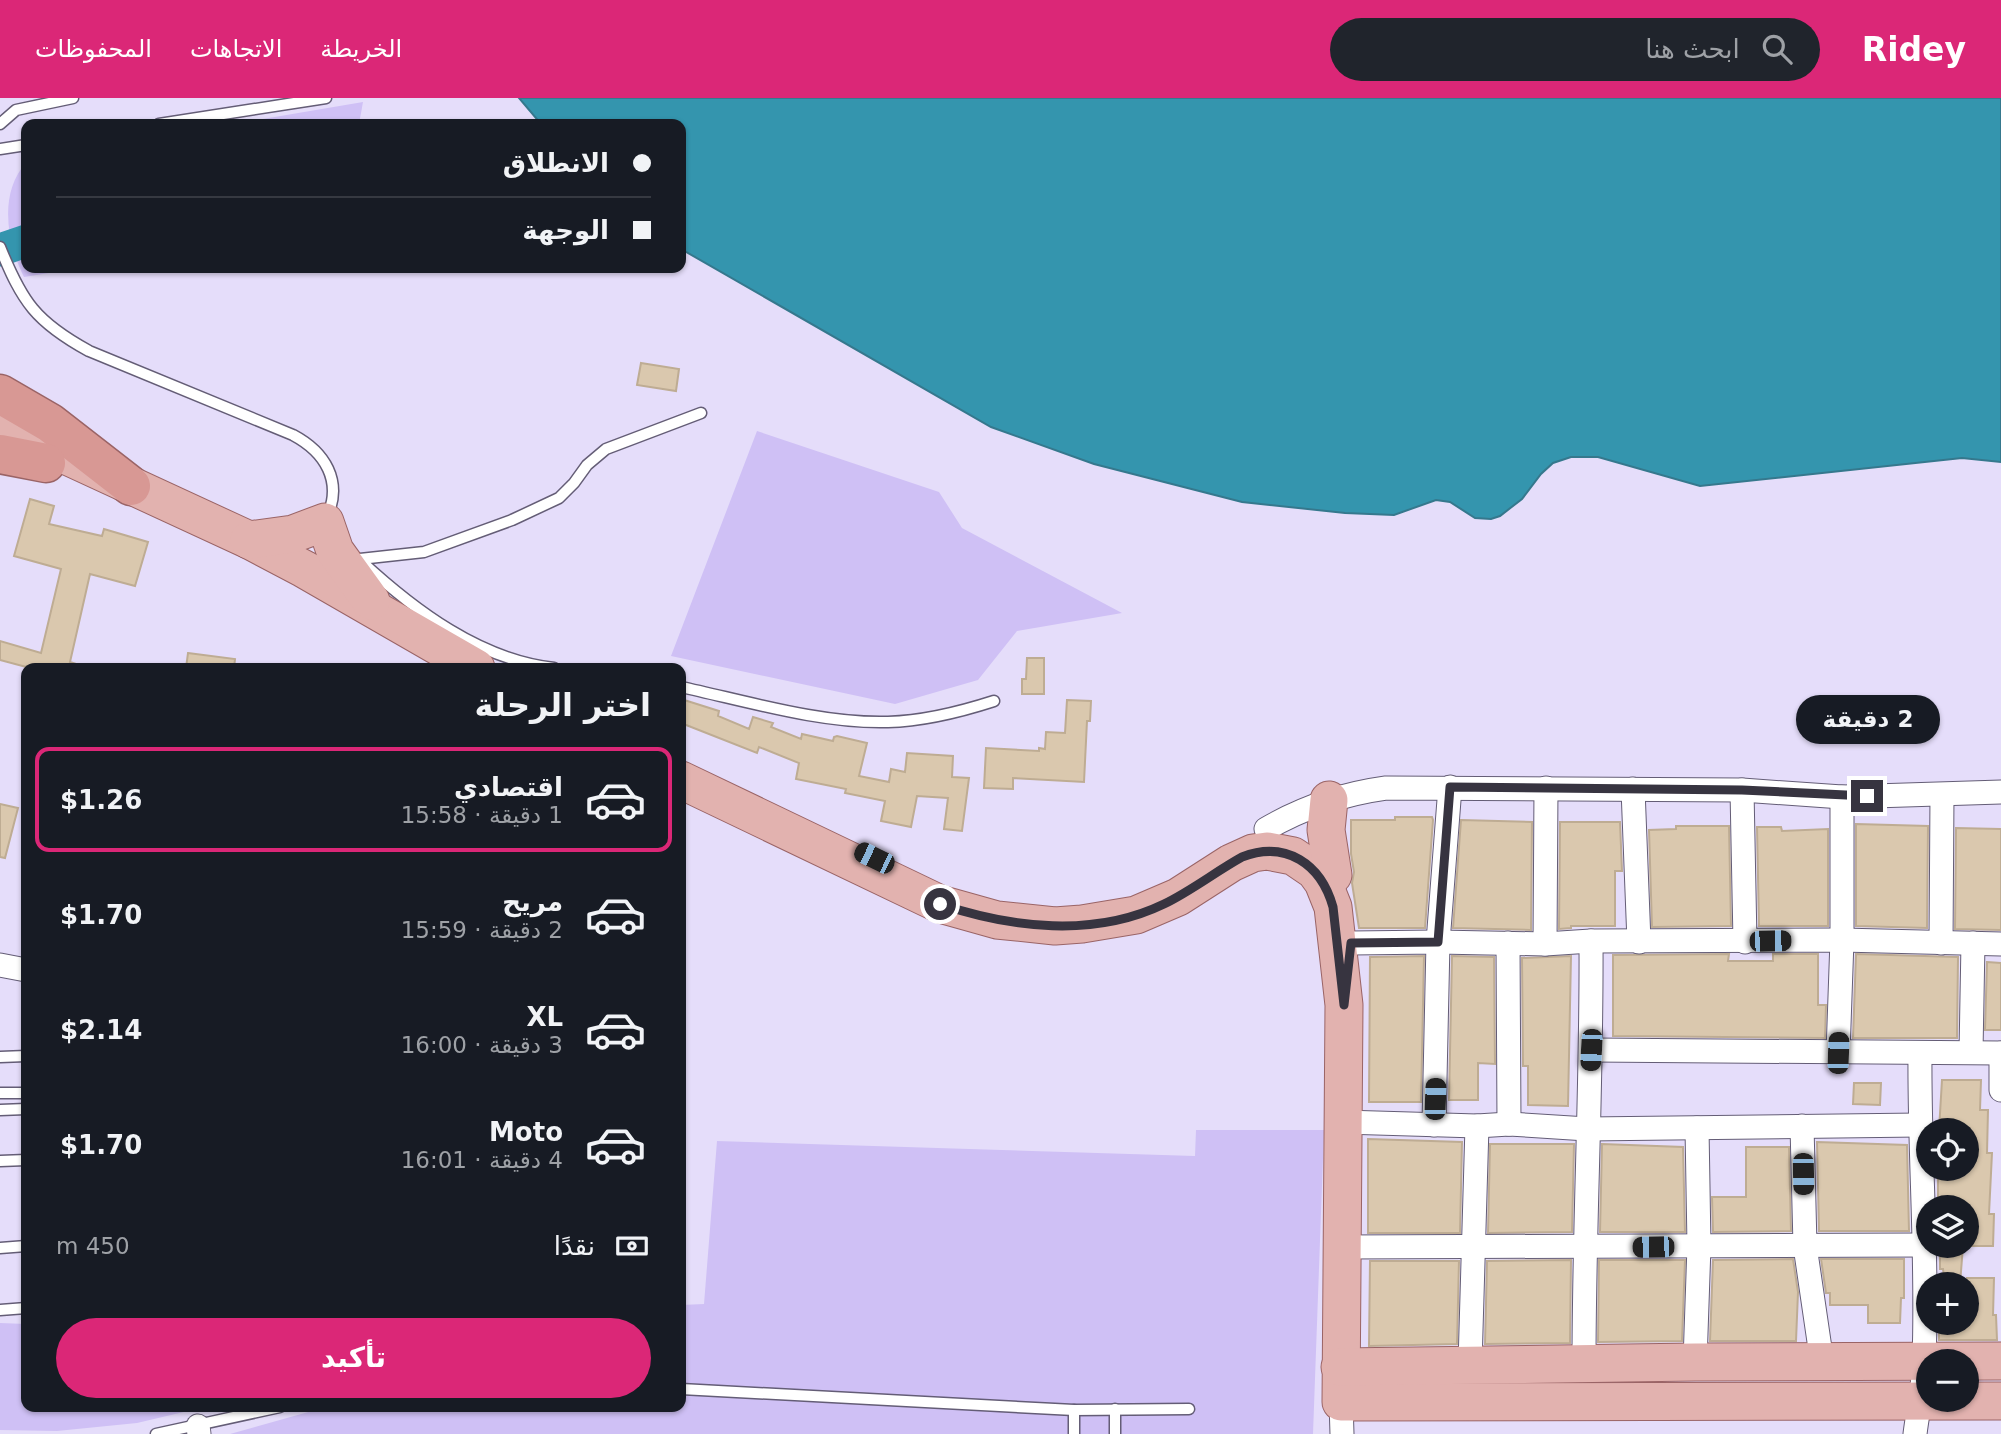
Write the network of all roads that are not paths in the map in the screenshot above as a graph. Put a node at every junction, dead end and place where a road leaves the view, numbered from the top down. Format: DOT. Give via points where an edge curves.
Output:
graph roads {
  1 [pos="73,98"];
  2 [pos="326,98"];
  3 [pos="191,119"];
  4 [pos="0,124"];
  5 [pos="21,146"];
  6 [pos="0,149"];
  7 [pos="0,247"];
  8 [pos="0,394"];
  9 [pos="701,413"];
  10 [pos="0,425"];
  11 [pos="0,440"];
  12 [pos="0,454"];
  13 [pos="46,463"];
  14 [pos="131,486"];
  15 [pos="329,532"];
  16 [pos="249,540"];
  17 [pos="351,550"];
  18 [pos="360,559"];
  19 [pos="380,613"];
  20 [pos="441,663"];
  21 [pos="467,663"];
  22 [pos="527,663"];
  23 [pos="686,688"];
  24 [pos="994,701"];
  25 [pos="686,766"];
  26 [pos="686,782"];
  27 [pos="1450,787"];
  28 [pos="1546,788"];
  29 [pos="1633,789"];
  30 [pos="1742,790"];
  31 [pos="2001,792"];
  32 [pos="1942,795"];
  33 [pos="1842,797"];
  34 [pos="1329,800"];
  35 [pos="1256,840"];
  36 [pos="1333,875"];
  37 [pos="1842,940"];
  38 [pos="1591,941"];
  39 [pos="1438,942"];
  40 [pos="1639,942"];
  41 [pos="1745,942"];
  42 [pos="1351,943"];
  43 [pos="1508,943"];
  44 [pos="1941,943"];
  45 [pos="1973,943"];
  46 [pos="2001,943"];
  47 [pos="1545,944"];
  48 [pos="0,965"];
  49 [pos="21,969"];
  50 [pos="1344,1005"];
  51 [pos="1591,1050"];
  52 [pos="1971,1052"];
  53 [pos="1838,1053"];
  54 [pos="1920,1053"];
  55 [pos="2001,1053"];
  56 [pos="21,1056"];
  57 [pos="0,1057"];
  58 [pos="2001,1090"];
  59 [pos="0,1093"];
  60 [pos="21,1093"];
  61 [pos="21,1109"];
  62 [pos="0,1110"];
  63 [pos="1919,1118"];
  64 [pos="1343,1122"];
  65 [pos="1509,1124"];
  66 [pos="1434,1125"];
  67 [pos="1916,1125"];
  68 [pos="1477,1126"];
  69 [pos="1802,1126"];
  70 [pos="1697,1128"];
  71 [pos="1587,1129"];
  72 [pos="21,1160"];
  73 [pos="0,1161"];
  74 [pos="1916,1245"];
  75 [pos="21,1246"];
  76 [pos="1699,1246"];
  77 [pos="1805,1246"];
  78 [pos="1343,1247"];
  79 [pos="0,1248"];
  80 [pos="1474,1248"];
  81 [pos="1584,1248"];
  82 [pos="1925,1258"];
  83 [pos="21,1308"];
  84 [pos="0,1310"];
  85 [pos="1924,1349"];
  86 [pos="1916,1360"];
  87 [pos="1979,1361"];
  88 [pos="2001,1361"];
  89 [pos="1695,1362"];
  90 [pos="1822,1362"];
  91 [pos="1584,1363"];
  92 [pos="1470,1364"];
  93 [pos="686,1389"];
  94 [pos="1341,1401"];
  95 [pos="2001,1401"];
  96 [pos="1115,1409"];
  97 [pos="1189,1409"];
  98 [pos="1074,1410"];
  99 [pos="262,1412"];
  100 [pos="1918,1418"];
  101 [pos="198,1430"];
  102 [pos="156,1434"];
  103 [pos="1074,1434"];
  104 [pos="1115,1434"];
  1 -- 4 [label="lane" via="16,110"];
  2 -- 3 [label="lane"];
  5 -- 6 [label="lane"];
  7 -- 15 [label="lane" via="23,296 58,334 312,447 332,481 335,496"];
  8 -- 14 [label="highway" via="50,423"];
  9 -- 18 [label="lane" via="606,449 559,498 512,520 424,552"];
  10 -- 14 [label="main road"];
  11 -- 13 [label="main road"];
  12 -- 13 [label="highway"];
  13 -- 20 [label="main road" via="240,554"];
  14 -- 16 [label="main road"];
  15 -- 16 [label="main road"];
  15 -- 19 [label="main road" via="335,551"];
  16 -- 19 [label="main road" via="307,563"];
  17 -- 18 [label="lane"];
  18 -- 22 [label="lane" via="447,627"];
  19 -- 21 [label="main road"];
  23 -- 24 [label="lane" via="861,721 942,716"];
  25 -- 35 [label="main road" via="940,891 981,905 1029,913 1077,913 1137,902"];
  26 -- 35 [label="main road" via="940,904 1026,924 1082,924 1136,915 1178,897 1231,863"];
  27 -- 28 [label="street"];
  27 -- 34 [label="street" via="1386,788"];
  27 -- 39 [label="street"];
  28 -- 29 [label="street"];
  28 -- 47 [label="street"];
  29 -- 30 [label="street"];
  29 -- 40 [label="street"];
  30 -- 33 [label="street"];
  30 -- 41 [label="street"];
  31 -- 32 [label="street"];
  32 -- 33 [label="street"];
  32 -- 44 [label="street"];
  33 -- 37 [label="street"];
  34 -- 35 [label="street" via="1286,818"];
  34 -- 36 [label="main road" via="1326,830"];
  35 -- 36 [label="main road" via="1286,829 1295,833"];
  35 -- 50 [label="main road" via="1305,862 1323,882 1333,907"];
  36 -- 42 [label="main road" via="1346,908"];
  37 -- 41 [label="street"];
  37 -- 44 [label="street"];
  37 -- 53 [label="street"];
  38 -- 40 [label="street"];
  38 -- 47 [label="street"];
  38 -- 51 [label="street"];
  39 -- 42 [label="street"];
  39 -- 43 [label="street"];
  39 -- 66 [label="street"];
  40 -- 41 [label="street"];
  42 -- 50 [label="main road"];
  43 -- 47 [label="street"];
  43 -- 65 [label="street"];
  44 -- 45 [label="street"];
  45 -- 46 [label="street"];
  45 -- 52 [label="street"];
  48 -- 49 [label="street"];
  50 -- 64 [label="main road"];
  51 -- 53 [label="street"];
  51 -- 71 [label="street"];
  52 -- 54 [label="street"];
  52 -- 55 [label="street"];
  53 -- 54 [label="street"];
  54 -- 63 [label="street"];
  55 -- 58 [label="street"];
  56 -- 57 [label="lane"];
  59 -- 60 [label="lane"];
  61 -- 62 [label="lane"];
  64 -- 66 [label="street"];
  64 -- 78 [label="main road"];
  65 -- 68 [label="street"];
  65 -- 71 [label="street"];
  66 -- 68 [label="street"];
  67 -- 69 [label="street"];
  68 -- 80 [label="street"];
  69 -- 70 [label="street"];
  69 -- 77 [label="street"];
  70 -- 71 [label="street"];
  70 -- 76 [label="street"];
  71 -- 81 [label="street"];
  72 -- 73 [label="lane"];
  74 -- 77 [label="street"];
  75 -- 79 [label="lane"];
  76 -- 77 [label="street"];
  76 -- 81 [label="street"];
  76 -- 89 [label="street"];
  77 -- 90 [label="street"];
  78 -- 80 [label="street"];
  78 -- 94 [label="main road"];
  80 -- 81 [label="street"];
  80 -- 92 [label="street"];
  81 -- 91 [label="street"];
  82 -- 85 [label="street"];
  83 -- 84 [label="lane"];
  86 -- 90 [label="main road"];
  87 -- 88 [label="main road"];
  89 -- 90 [label="main road"];
  89 -- 91 [label="main road"];
  91 -- 92 [label="main road"];
  92 -- 94 [label="main road"];
  93 -- 98 [label="lane"];
  94 -- 100 [label="main road"];
  95 -- 100 [label="main road"];
  96 -- 97 [label="lane"];
  96 -- 98 [label="lane"];
  96 -- 104 [label="lane"];
  98 -- 103 [label="lane"];
  99 -- 101 [label="lane"];
  101 -- 102 [label="lane"];
}
